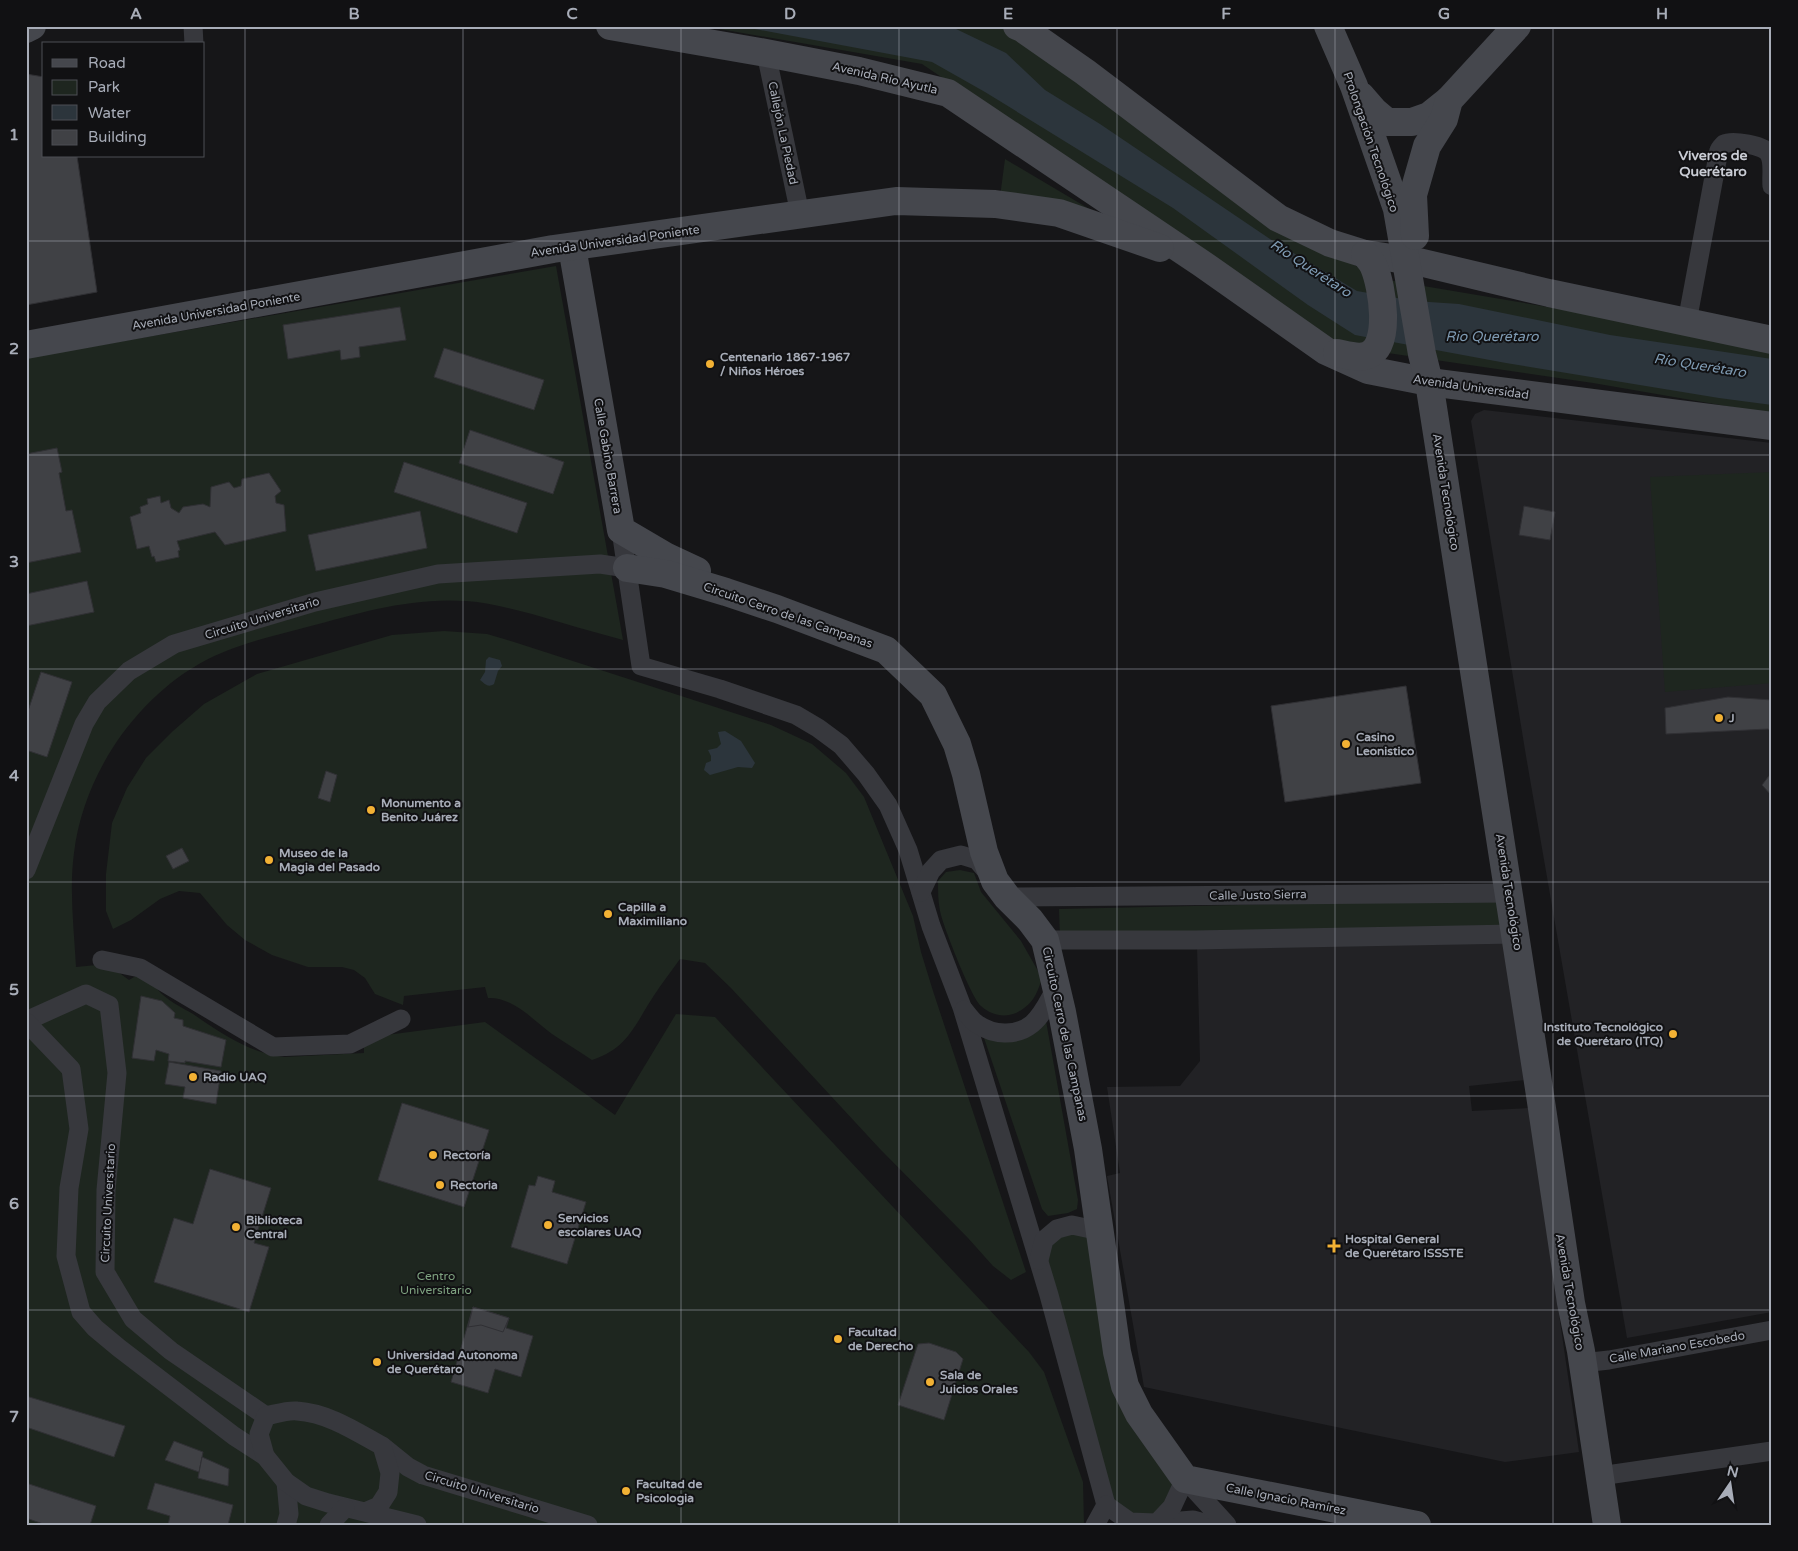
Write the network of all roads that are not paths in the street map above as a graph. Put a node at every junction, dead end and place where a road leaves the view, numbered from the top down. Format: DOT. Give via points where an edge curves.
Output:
graph roads {
  1 [pos="32,26"];
  2 [pos="194,26"];
  3 [pos="610,26"];
  4 [pos="1017,26"];
  5 [pos="1328,26"];
  6 [pos="1517,26"];
  7 [pos="1527,26"];
  8 [pos="26,29"];
  9 [pos="194,42"];
  10 [pos="766,53"];
  11 [pos="1354,86"];
  12 [pos="1447,105"];
  13 [pos="1772,186"];
  14 [pos="1397,209"];
  15 [pos="800,214"];
  16 [pos="572,247"];
  17 [pos="1365,254"];
  18 [pos="1201,263"];
  19 [pos="1414,271"];
  20 [pos="1687,322"];
  21 [pos="1772,340"];
  22 [pos="26,345"];
  23 [pos="1326,351"];
  24 [pos="1440,383"];
  25 [pos="1772,426"];
  26 [pos="621,530"];
  27 [pos="627,568"];
  28 [pos="726,592"];
  29 [pos="26,870"];
  30 [pos="1001,889"];
  31 [pos="921,892"];
  32 [pos="1508,893"];
  33 [pos="1515,934"];
  34 [pos="1045,940"];
  35 [pos="102,960"];
  36 [pos="1056,988"];
  37 [pos="962,1007"];
  38 [pos="401,1019"];
  39 [pos="26,1021"];
  40 [pos="1100,1231"];
  41 [pos="1039,1260"];
  42 [pos="1772,1330"];
  43 [pos="1582,1363"];
  44 [pos="266,1416"];
  45 [pos="382,1446"];
  46 [pos="1772,1452"];
  47 [pos="265,1456"];
  48 [pos="1600,1476"];
  49 [pos="1185,1479"];
  50 [pos="286,1482"];
  51 [pos="1106,1505"];
  52 [pos="346,1508"];
  53 [pos="365,1512"];
  54 [pos="1156,1524"];
  55 [pos="286,1525"];
  56 [pos="329,1525"];
  57 [pos="417,1525"];
  58 [pos="588,1525"];
  59 [pos="1095,1525"];
  60 [pos="1211,1525"];
  61 [pos="1227,1525"];
  62 [pos="1417,1525"];
  63 [pos="1607,1525"];
  1 -- 8 [label="street"];
  2 -- 9 [label="street"];
  3 -- 10 [label="street, Avenida Río Ayutla"];
  4 -- 17 [label="street" via="1085,72 1278,218 1330,243"];
  5 -- 11 [label="street, Prolongación Tecnológico"];
  6 -- 12 [label="street"];
  7 -- 12 [label="street"];
  10 -- 15 [label="street, Callejón La Piedad"];
  10 -- 18 [label="street, Avenida Río Ayutla" via="948,93"];
  11 -- 12 [label="street" via="1386,122 1412,122"];
  11 -- 14 [label="street, Prolongación Tecnológico"];
  12 -- 14 [label="street" via="1412,154 1401,181"];
  12 -- 19 [label="street" via="1444,118 1427,146 1413,195"];
  13 -- 20 [label="street" via="1771,156 1767,150 1734,142 1724,144 1719,150"];
  14 -- 19 [label="street, Prolongación Tecnológico"];
  15 -- 16 [label="street, Avenida Universidad Poniente"];
  15 -- 18 [label="street, Avenida Universidad Poniente" via="896,200 995,204 1059,214"];
  16 -- 22 [label="street, Avenida Universidad Poniente"];
  16 -- 26 [label="street, Calle Gabino Barrera"];
  17 -- 19 [label="street"];
  17 -- 23 [label="street" via="1374,266 1383,305 1383,331 1379,345 1370,355 1353,356"];
  18 -- 23 [label="street, Avenida Universidad"];
  19 -- 20 [label="street" via="1540,291"];
  19 -- 24 [label="street, Avenida Tecnológico"];
  20 -- 21 [label="street"];
  23 -- 24 [label="street, Avenida Universidad" via="1368,370"];
  24 -- 25 [label="street, Avenida Universidad"];
  24 -- 32 [label="street, Avenida Tecnológico"];
  26 -- 27 [label="street, Calle Gabino Barrera"];
  26 -- 28 [label="street" via="713,580"];
  27 -- 28 [label="street, Circuito Cerro de las Campanas" via="666,574"];
  27 -- 29 [label="street, Circuito Universitario" via="600,564 438,574 315,602 174,644 129,671 97,702 84,724"];
  27 -- 31 [label="street, Calle Gabino Barrera" via="641,666 720,688 796,715 841,745 888,805 908,850"];
  28 -- 30 [label="street, Circuito Cerro de las Campanas" via="886,650 933,696 957,744 984,852"];
  30 -- 31 [label="street" via="977,860 960,854 941,860"];
  30 -- 32 [label="street, Calle Justo Sierra"];
  30 -- 34 [label="street, Circuito Cerro de las Campanas"];
  31 -- 37 [label="street"];
  32 -- 33 [label="street, Avenida Tecnológico"];
  33 -- 34 [label="street"];
  33 -- 43 [label="street, Avenida Tecnológico"];
  34 -- 36 [label="street, Circuito Cerro de las Campanas"];
  35 -- 38 [label="street" via="140,968 273,1048 350,1044"];
  36 -- 37 [label="street" via="1032,1024 1014,1033 994,1033 975,1024"];
  36 -- 40 [label="street, Circuito Cerro de las Campanas" via="1085,1134"];
  37 -- 41 [label="street"];
  39 -- 44 [label="street, Circuito Universitario" via="86,994 109,1005 116,1073 106,1190 105,1272 132,1319 171,1351"];
  39 -- 47 [label="street, Circuito Universitario" via="71,1069 79,1129 69,1188 66,1256 81,1312 119,1348"];
  40 -- 41 [label="street" via="1072,1225 1057,1229 1044,1240"];
  40 -- 49 [label="street, Circuito Cerro de las Campanas" via="1125,1386 1139,1414"];
  41 -- 51 [label="street"];
  42 -- 43 [label="street, Calle Mariano Escobedo"];
  43 -- 48 [label="street, Avenida Tecnológico"];
  44 -- 45 [label="street, Circuito Universitario" via="295,1410 318,1414"];
  44 -- 47 [label="street" via="259,1434"];
  45 -- 53 [label="street" via="390,1473 388,1492 379,1506"];
  45 -- 58 [label="street, Circuito Universitario" via="423,1475"];
  46 -- 48 [label="street"];
  47 -- 50 [label="street"];
  48 -- 63 [label="street, Avenida Tecnológico"];
  49 -- 54 [label="street" via="1172,1507"];
  49 -- 61 [label="street"];
  49 -- 62 [label="street, Calle Ignacio Ramírez"];
  50 -- 52 [label="street" via="306,1496"];
  50 -- 55 [label="street" via="289,1514"];
  51 -- 54 [label="street" via="1130,1522"];
  51 -- 59 [label="street"];
  52 -- 53 [label="street"];
  52 -- 56 [label="street"];
  53 -- 57 [label="street"];
  54 -- 60 [label="street" via="1193,1520"];
}
